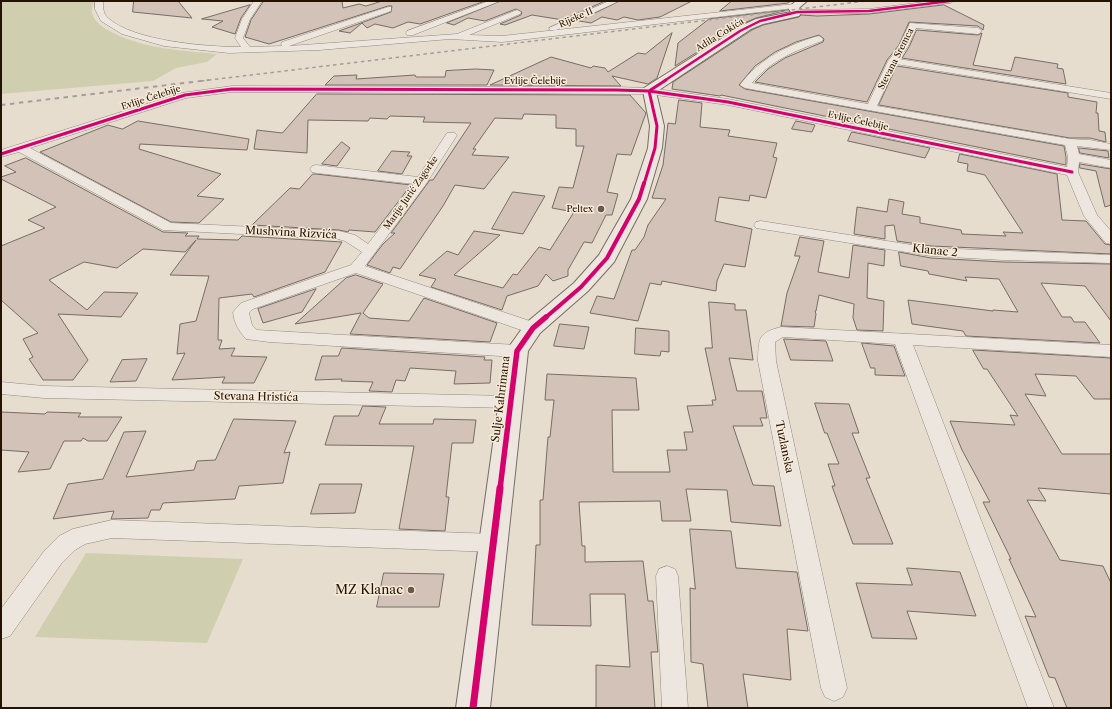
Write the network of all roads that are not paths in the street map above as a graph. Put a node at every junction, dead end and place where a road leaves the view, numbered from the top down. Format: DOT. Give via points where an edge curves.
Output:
graph roads {
  1 [pos="99,1"];
  2 [pos="258,1"];
  3 [pos="496,1"];
  4 [pos="615,1"];
  5 [pos="950,1"];
  6 [pos="798,6"];
  7 [pos="388,9"];
  8 [pos="517,12"];
  9 [pos="978,31"];
  10 [pos="460,35"];
  11 [pos="538,35"];
  12 [pos="820,39"];
  13 [pos="400,40"];
  14 [pos="280,48"];
  15 [pos="247,50"];
  16 [pos="893,61"];
  17 [pos="745,85"];
  18 [pos="649,91"];
  19 [pos="1111,96"];
  20 [pos="728,102"];
  21 [pos="871,108"];
  22 [pos="451,135"];
  23 [pos="1070,142"];
  24 [pos="1111,147"];
  25 [pos="21,148"];
  26 [pos="1,154"];
  27 [pos="1074,157"];
  28 [pos="1111,164"];
  29 [pos="316,169"];
  30 [pos="1072,172"];
  31 [pos="422,181"];
  32 [pos="761,225"];
  33 [pos="1111,240"];
  34 [pos="370,251"];
  35 [pos="1111,259"];
  36 [pos="356,268"];
  37 [pos="532,328"];
  38 [pos="902,339"];
  39 [pos="517,351"];
  40 [pos="1111,351"];
  41 [pos="1,388"];
  42 [pos="511,402"];
  43 [pos="494,543"];
  44 [pos="668,576"];
  45 [pos="1,628"];
  46 [pos="834,688"];
  47 [pos="473,708"];
  48 [pos="675,708"];
  49 [pos="1041,708"];
  1 -- 15 [label="street" via="99,9 104,19 125,32 164,43"];
  2 -- 15 [label="street" via="239,38"];
  3 -- 13 [label="street" via="408,34"];
  4 -- 11 [label="street, Rijeke II"];
  5 -- 6 [label="street, Adila Cokića" via="870,10"];
  6 -- 11 [label="street"];
  6 -- 18 [label="street, Adila Cokića" via="746,27"];
  7 -- 14 [label="street" via="290,41"];
  8 -- 10 [label="street"];
  9 -- 16 [label="street, Stevana Sremca" via="913,25 904,46"];
  10 -- 11 [label="street" via="494,40"];
  10 -- 13 [label="street"];
  12 -- 17 [label="street" via="774,57 757,70"];
  13 -- 14 [label="street" via="326,47"];
  14 -- 15 [label="street"];
  16 -- 19 [label="street"];
  16 -- 21 [label="street, Stevana Sremca"];
  17 -- 20 [label="street"];
  17 -- 21 [label="street"];
  18 -- 20 [label="street, Evlije Čelebije"];
  18 -- 25 [label="street, Evlije Čelebije" via="232,89 185,95"];
  18 -- 37 [label="street, Sulje Kahrimana" via="657,126 655,148 639,199 607,258 581,287"];
  20 -- 30 [label="street, Evlije Čelebije"];
  21 -- 23 [label="street"];
  22 -- 31 [label="street, Marije Jurić Zagorke"];
  23 -- 24 [label="street"];
  23 -- 27 [label="street"];
  25 -- 26 [label="street, Evlije Čelebije"];
  25 -- 34 [label="street, Mushvina Rizvića" via="168,227 339,235 350,238"];
  27 -- 28 [label="street"];
  27 -- 30 [label="street"];
  29 -- 31 [label="street"];
  30 -- 33 [label="street" via="1092,216"];
  31 -- 34 [label="street, Marije Jurić Zagorke"];
  32 -- 35 [label="street, Klanac 2" via="931,252"];
  34 -- 36 [label="street"];
  36 -- 37 [label="street"];
  36 -- 39 [label="street" via="246,306 241,312 246,328 252,335 269,337"];
  37 -- 39 [label="street, Sulje Kahrimana"];
  38 -- 40 [label="street, Tuzlanska"];
  38 -- 46 [label="street, Tuzlanska" via="780,332 767,340 767,362"];
  38 -- 49 [label="street"];
  39 -- 42 [label="street, Sulje Kahrimana"];
  41 -- 42 [label="street, Stevana Hristića" via="44,392"];
  42 -- 43 [label="street, Sulje Kahrimana"];
  43 -- 45 [label="street" via="112,529 81,536 68,543 53,557"];
  43 -- 47 [label="street, Sulje Kahrimana"];
  44 -- 48 [label="street"];
}
